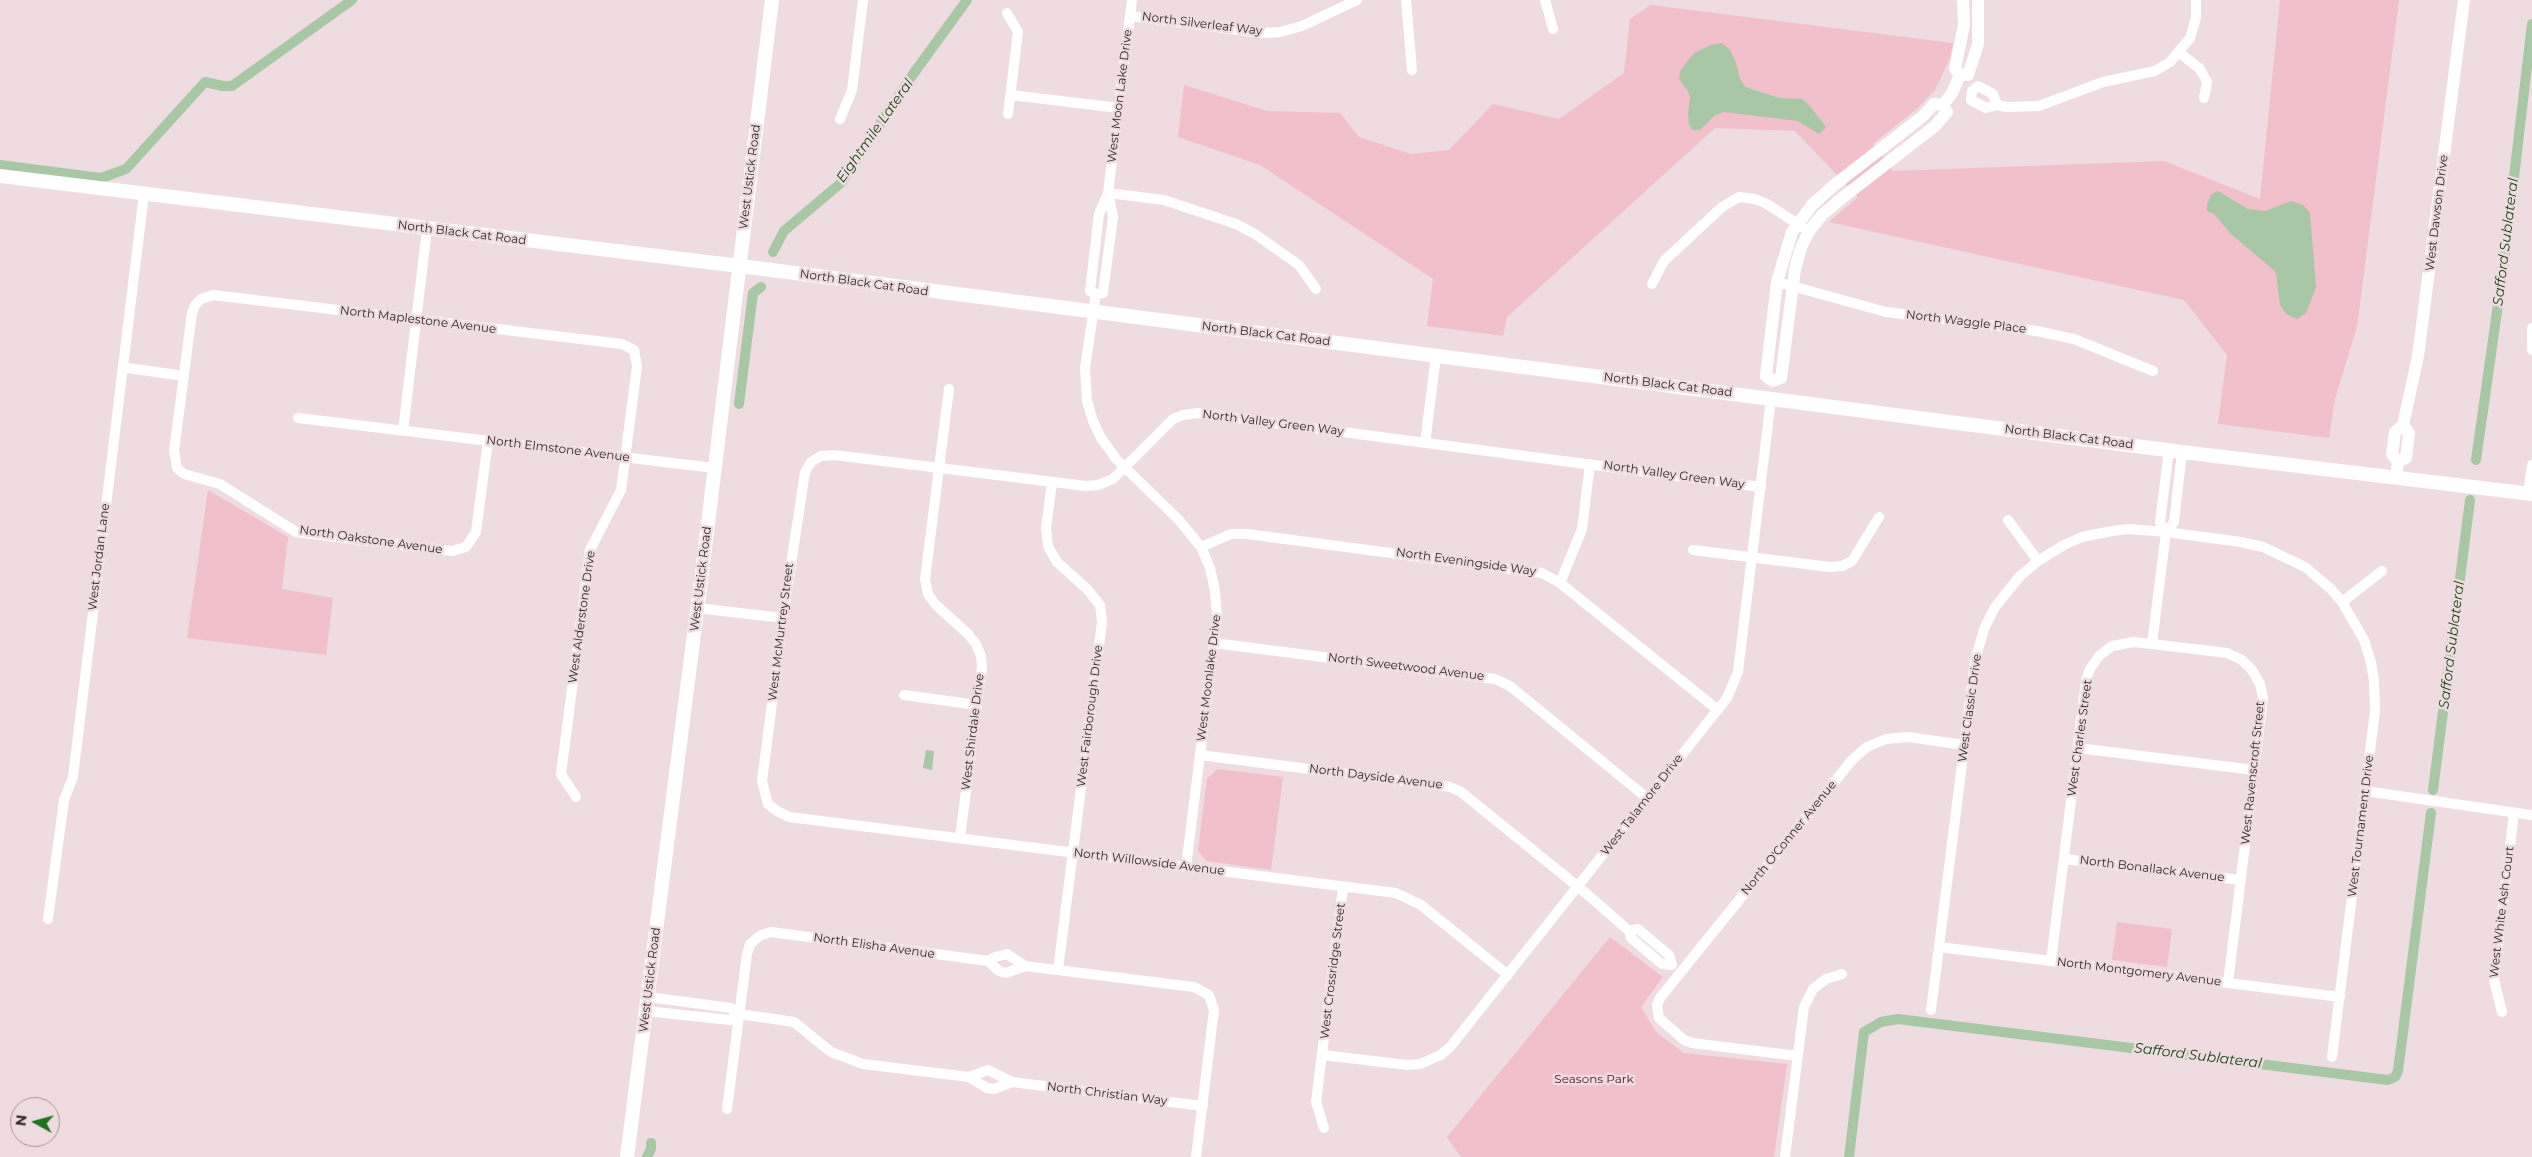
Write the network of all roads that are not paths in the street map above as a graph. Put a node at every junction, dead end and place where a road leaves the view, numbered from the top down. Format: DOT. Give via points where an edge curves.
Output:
graph roads {
  1 [pos="772,0"];
  2 [pos="863,0"];
  3 [pos="1132,0"];
  4 [pos="1357,0"];
  5 [pos="1406,0"];
  6 [pos="1545,0"];
  7 [pos="1963,0"];
  8 [pos="1978,0"];
  9 [pos="2196,0"];
  10 [pos="2464,0"];
  11 [pos="1007,13"];
  12 [pos="1130,16"];
  13 [pos="1553,29"];
  14 [pos="2180,53"];
  15 [pos="1412,70"];
  16 [pos="1958,80"];
  17 [pos="1011,95"];
  18 [pos="2204,98"];
  19 [pos="1943,105"];
  20 [pos="1119,108"];
  21 [pos="1008,114"];
  22 [pos="840,118"];
  23 [pos="0,176"];
  24 [pos="1108,193"];
  25 [pos="144,194"];
  26 [pos="1798,224"];
  27 [pos="427,229"];
  28 [pos="1810,231"];
  29 [pos="739,266"];
  30 [pos="1777,282"];
  31 [pos="1652,284"];
  32 [pos="1793,286"];
  33 [pos="1316,289"];
  34 [pos="1096,294"];
  35 [pos="1093,312"];
  36 [pos="416,320"];
  37 [pos="2532,328"];
  38 [pos="634,350"];
  39 [pos="2532,350"];
  40 [pos="1436,356"];
  41 [pos="128,368"];
  42 [pos="2153,371"];
  43 [pos="184,376"];
  44 [pos="1773,381"];
  45 [pos="949,389"];
  46 [pos="1772,399"];
  47 [pos="298,418"];
  48 [pos="403,431"];
  49 [pos="488,440"];
  50 [pos="1425,443"];
  51 [pos="2176,451"];
  52 [pos="626,458"];
  53 [pos="811,462"];
  54 [pos="1590,464"];
  55 [pos="2532,465"];
  56 [pos="714,468"];
  57 [pos="940,468"];
  58 [pos="1124,469"];
  59 [pos="2396,477"];
  60 [pos="1052,482"];
  61 [pos="1761,487"];
  62 [pos="2530,494"];
  63 [pos="1879,517"];
  64 [pos="2008,520"];
  65 [pos="2166,532"];
  66 [pos="1201,547"];
  67 [pos="1693,550"];
  68 [pos="1752,557"];
  69 [pos="2038,561"];
  70 [pos="2382,571"];
  71 [pos="1560,583"];
  72 [pos="2342,602"];
  73 [pos="697,608"];
  74 [pos="783,618"];
  75 [pos="1214,643"];
  76 [pos="2152,644"];
  77 [pos="904,695"];
  78 [pos="977,705"];
  79 [pos="1718,710"];
  80 [pos="1964,745"];
  81 [pos="2078,748"];
  82 [pos="1200,755"];
  83 [pos="2254,770"];
  84 [pos="2365,791"];
  85 [pos="576,797"];
  86 [pos="1647,798"];
  87 [pos="768,804"];
  88 [pos="2514,813"];
  89 [pos="2532,814"];
  90 [pos="960,838"];
  91 [pos="1072,852"];
  92 [pos="2064,859"];
  93 [pos="1186,867"];
  94 [pos="2241,880"];
  95 [pos="1578,886"];
  96 [pos="1344,887"];
  97 [pos="48,919"];
  98 [pos="1939,947"];
  99 [pos="988,961"];
  100 [pos="2051,961"];
  101 [pos="1025,966"];
  102 [pos="1058,970"];
  103 [pos="1682,972"];
  104 [pos="1842,974"];
  105 [pos="1508,975"];
  106 [pos="2228,983"];
  107 [pos="2340,997"];
  108 [pos="647,1004"];
  109 [pos="1931,1010"];
  110 [pos="2502,1012"];
  111 [pos="739,1014"];
  112 [pos="1323,1054"];
  113 [pos="1798,1056"];
  114 [pos="2332,1057"];
  115 [pos="969,1077"];
  116 [pos="1012,1082"];
  117 [pos="1203,1106"];
  118 [pos="727,1109"];
  119 [pos="1324,1128"];
  120 [pos="627,1157"];
  121 [pos="1196,1157"];
  122 [pos="1785,1157"];
  1 -- 29 [label="main road, West Ustick Road"];
  2 -- 22 [label="street" via="852,90"];
  3 -- 12 [label="street, West Moon Lake Drive"];
  4 -- 12 [label="street, North Silverleaf Way" via="1302,26 1280,32 1262,33"];
  5 -- 15 [label="street"];
  6 -- 13 [label="street"];
  7 -- 16 [label="street" via="1964,25 1955,69"];
  8 -- 16 [label="street" via="1978,44 1968,75"];
  9 -- 14 [label="street" via="2196,18 2190,38"];
  10 -- 59 [label="street, West Dawson Drive" via="2418,356 2403,425 2409,433 2406,458 2398,462"];
  11 -- 17 [label="street" via="1018,32"];
  12 -- 20 [label="street, West Moon Lake Drive"];
  14 -- 16 [label="street" via="2155,71 2103,82 2039,106 1997,105 1986,108 1971,100 1972,91"];
  14 -- 18 [label="street" via="2200,69 2207,82"];
  16 -- 19 [label="street"];
  17 -- 20 [label="street"];
  17 -- 21 [label="street"];
  19 -- 26 [label="street" via="1934,104 1922,117 1833,186"];
  19 -- 28 [label="street" via="1947,112 1935,126 1842,198 1822,215"];
  20 -- 24 [label="street, West Moon Lake Drive"];
  23 -- 25 [label="main road, North Black Cat Road"];
  24 -- 33 [label="street" via="1164,200 1236,224 1299,265"];
  24 -- 34 [label="street, West Moon Lake Drive" via="1099,214 1090,291"];
  25 -- 27 [label="main road, North Black Cat Road"];
  25 -- 97 [label="street, West Jordan Lane" via="73,777 64,800"];
  26 -- 28 [label="street"];
  26 -- 30 [label="street" via="1786,244"];
  26 -- 31 [label="street" via="1755,199 1733,200 1664,262"];
  27 -- 29 [label="main road, North Black Cat Road"];
  27 -- 36 [label="street"];
  28 -- 32 [label="street" via="1801,248"];
  29 -- 35 [label="main road, North Black Cat Road"];
  29 -- 56 [label="main road, West Ustick Road"];
  30 -- 32 [label="street, North Waggle Place"];
  30 -- 44 [label="street" via="1766,376"];
  32 -- 42 [label="street, North Waggle Place" via="1886,312 2038,331 2074,339"];
  32 -- 44 [label="street" via="1781,378"];
  34 -- 35 [label="street, West Moonlake Drive"];
  35 -- 40 [label="main road, North Black Cat Road"];
  35 -- 58 [label="street, West Moonlake Drive" via="1085,368 1087,401 1101,438"];
  36 -- 38 [label="street, North Maplestone Avenue" via="622,344"];
  36 -- 43 [label="street, North Maplestone Avenue" via="213,294 201,298 192,313"];
  36 -- 48 [label="street"];
  37 -- 39 [label="street"];
  38 -- 52 [label="street, West Alderstone Drive" via="637,366"];
  40 -- 46 [label="main road, North Black Cat Road"];
  40 -- 50 [label="street"];
  41 -- 43 [label="street"];
  43 -- 49 [label="street, North Oakstone Avenue" via="175,463 184,474 220,484 296,532 452,551 466,547 476,532"];
  44 -- 46 [label="street"];
  45 -- 57 [label="street, West Shirdale Drive"];
  46 -- 51 [label="main road, North Black Cat Road"];
  46 -- 61 [label="street, West Talamore Drive"];
  47 -- 48 [label="street, North Elmstone Avenue"];
  48 -- 49 [label="street, North Elmstone Avenue"];
  49 -- 52 [label="street, North Elmstone Avenue"];
  50 -- 54 [label="street, North Valley Green Way"];
  50 -- 58 [label="street, North Valley Green Way" via="1198,413 1173,419"];
  51 -- 59 [label="main road, North Black Cat Road"];
  51 -- 65 [label="street" via="2160,522"];
  52 -- 56 [label="street, North Elmstone Avenue"];
  52 -- 85 [label="street, West Alderstone Drive" via="621,490 590,550 561,774"];
  53 -- 57 [label="street, North Valley Green Way" via="821,456 834,455"];
  53 -- 74 [label="street, West McMurtrey Street" via="801,483"];
  54 -- 61 [label="street, North Valley Green Way"];
  54 -- 71 [label="street" via="1582,529"];
  55 -- 62 [label="street"];
  56 -- 73 [label="main road, West Ustick Road"];
  57 -- 60 [label="street, North Valley Green Way"];
  57 -- 78 [label="street, West Shirdale Drive" via="925,579 928,594 935,604 976,644 981,656"];
  58 -- 60 [label="street, North Valley Green Way" via="1113,479 1098,485"];
  58 -- 66 [label="street, West Moonlake Drive" via="1178,519"];
  59 -- 62 [label="main road, North Black Cat Road"];
  60 -- 91 [label="street, West Fairborough Drive" via="1046,528 1048,546 1058,562 1100,605 1102,622"];
  61 -- 68 [label="street, West Talamore Drive"];
  63 -- 68 [label="street" via="1852,561 1842,566"];
  64 -- 69 [label="street"];
  65 -- 69 [label="street, West Classic Drive" via="2129,529 2095,534 2064,545"];
  65 -- 72 [label="street, West Tournament Drive" via="2241,542 2278,552 2319,578"];
  65 -- 76 [label="street"];
  66 -- 71 [label="street, North Eveningside Way" via="1231,534 1263,535 1525,569 1542,573"];
  66 -- 75 [label="street, West Moonlake Drive" via="1215,590"];
  67 -- 68 [label="street"];
  68 -- 79 [label="street, West Talamore Drive" via="1738,672 1734,686"];
  69 -- 80 [label="street, West Classic Drive" via="2006,591 1984,629 1975,662"];
  70 -- 72 [label="street"];
  71 -- 79 [label="street, North Eveningside Way"];
  72 -- 84 [label="street, West Tournament Drive" via="2364,640 2374,681 2375,712"];
  73 -- 74 [label="street"];
  73 -- 108 [label="main road, West Ustick Road"];
  74 -- 87 [label="street, West McMurtrey Street" via="762,781"];
  75 -- 82 [label="street, West Moonlake Drive"];
  75 -- 86 [label="street, North Sweetwood Avenue" via="1496,679 1510,686"];
  76 -- 81 [label="street, West Charles Street" via="2112,646 2099,656 2086,680"];
  76 -- 83 [label="street, West Ravenscroft Street" via="2227,654 2242,660 2252,670 2263,698"];
  77 -- 78 [label="street"];
  78 -- 90 [label="street, West Shirdale Drive"];
  79 -- 86 [label="street, West Talamore Drive"];
  80 -- 98 [label="street, West Classic Drive"];
  80 -- 103 [label="street, North O'Conner Avenue" via="1908,738 1886,739 1867,747 1852,760"];
  81 -- 83 [label="street"];
  81 -- 92 [label="street, West Charles Street"];
  82 -- 93 [label="street, West Moonlake Drive"];
  82 -- 95 [label="street, North Dayside Avenue" via="1450,787 1461,792"];
  83 -- 94 [label="street, West Ravenscroft Street"];
  84 -- 88 [label="street"];
  84 -- 107 [label="street, West Tournament Drive"];
  86 -- 95 [label="street, West Talamore Drive"];
  87 -- 90 [label="street, North Willowside Avenue" via="789,817"];
  88 -- 89 [label="street"];
  88 -- 110 [label="street, West White Ash Court" via="2494,980"];
  90 -- 91 [label="street, North Willowside Avenue"];
  91 -- 93 [label="street, North Willowside Avenue"];
  91 -- 102 [label="street, West Fairborough Drive"];
  92 -- 94 [label="street, North Bonallack Avenue"];
  92 -- 100 [label="street, West Charles Street"];
  93 -- 96 [label="street, North Willowside Avenue"];
  94 -- 106 [label="street, West Ravenscroft Street"];
  95 -- 103 [label="street, North Dayside Avenue" via="1662,964 1672,965"];
  95 -- 105 [label="street, West Talamore Drive"];
  96 -- 105 [label="street, North Willowside Avenue" via="1396,893 1411,898"];
  96 -- 112 [label="street, West Crossridge Street"];
  98 -- 100 [label="street, North Montgomery Avenue"];
  98 -- 109 [label="street, West Classic Drive"];
  99 -- 101 [label="street, North Elisha Avenue" via="1006,973"];
  99 -- 101 [label="street, North Elisha Avenue" via="1007,954"];
  99 -- 111 [label="street, North Elisha Avenue" via="771,932 750,944"];
  100 -- 106 [label="street, North Montgomery Avenue"];
  101 -- 102 [label="street, North Elisha Avenue"];
  102 -- 117 [label="street, North Elisha Avenue" via="1194,987 1209,995 1214,1010"];
  103 -- 113 [label="street, North O'Conner Avenue" via="1660,998 1657,1011 1664,1024 1678,1035 1692,1043"];
  104 -- 113 [label="street" via="1826,979 1807,998"];
  105 -- 112 [label="street, West Talamore Drive" via="1451,1046 1430,1061 1407,1065"];
  106 -- 107 [label="street, North Montgomery Avenue"];
  107 -- 114 [label="street, West Tournament Drive"];
  108 -- 111 [label="street, North Christian Way" via="730,1020"];
  108 -- 120 [label="main road, West Ustick Road"];
  111 -- 115 [label="street, North Christian Way" via="794,1022 831,1052 850,1061"];
  111 -- 118 [label="street"];
  112 -- 119 [label="street, West Crossridge Street" via="1316,1102"];
  113 -- 122 [label="street"];
  115 -- 116 [label="street, North Christian Way" via="988,1070"];
  115 -- 116 [label="street, North Christian Way" via="994,1089"];
  116 -- 117 [label="street, North Christian Way"];
  117 -- 121 [label="street"];
}
